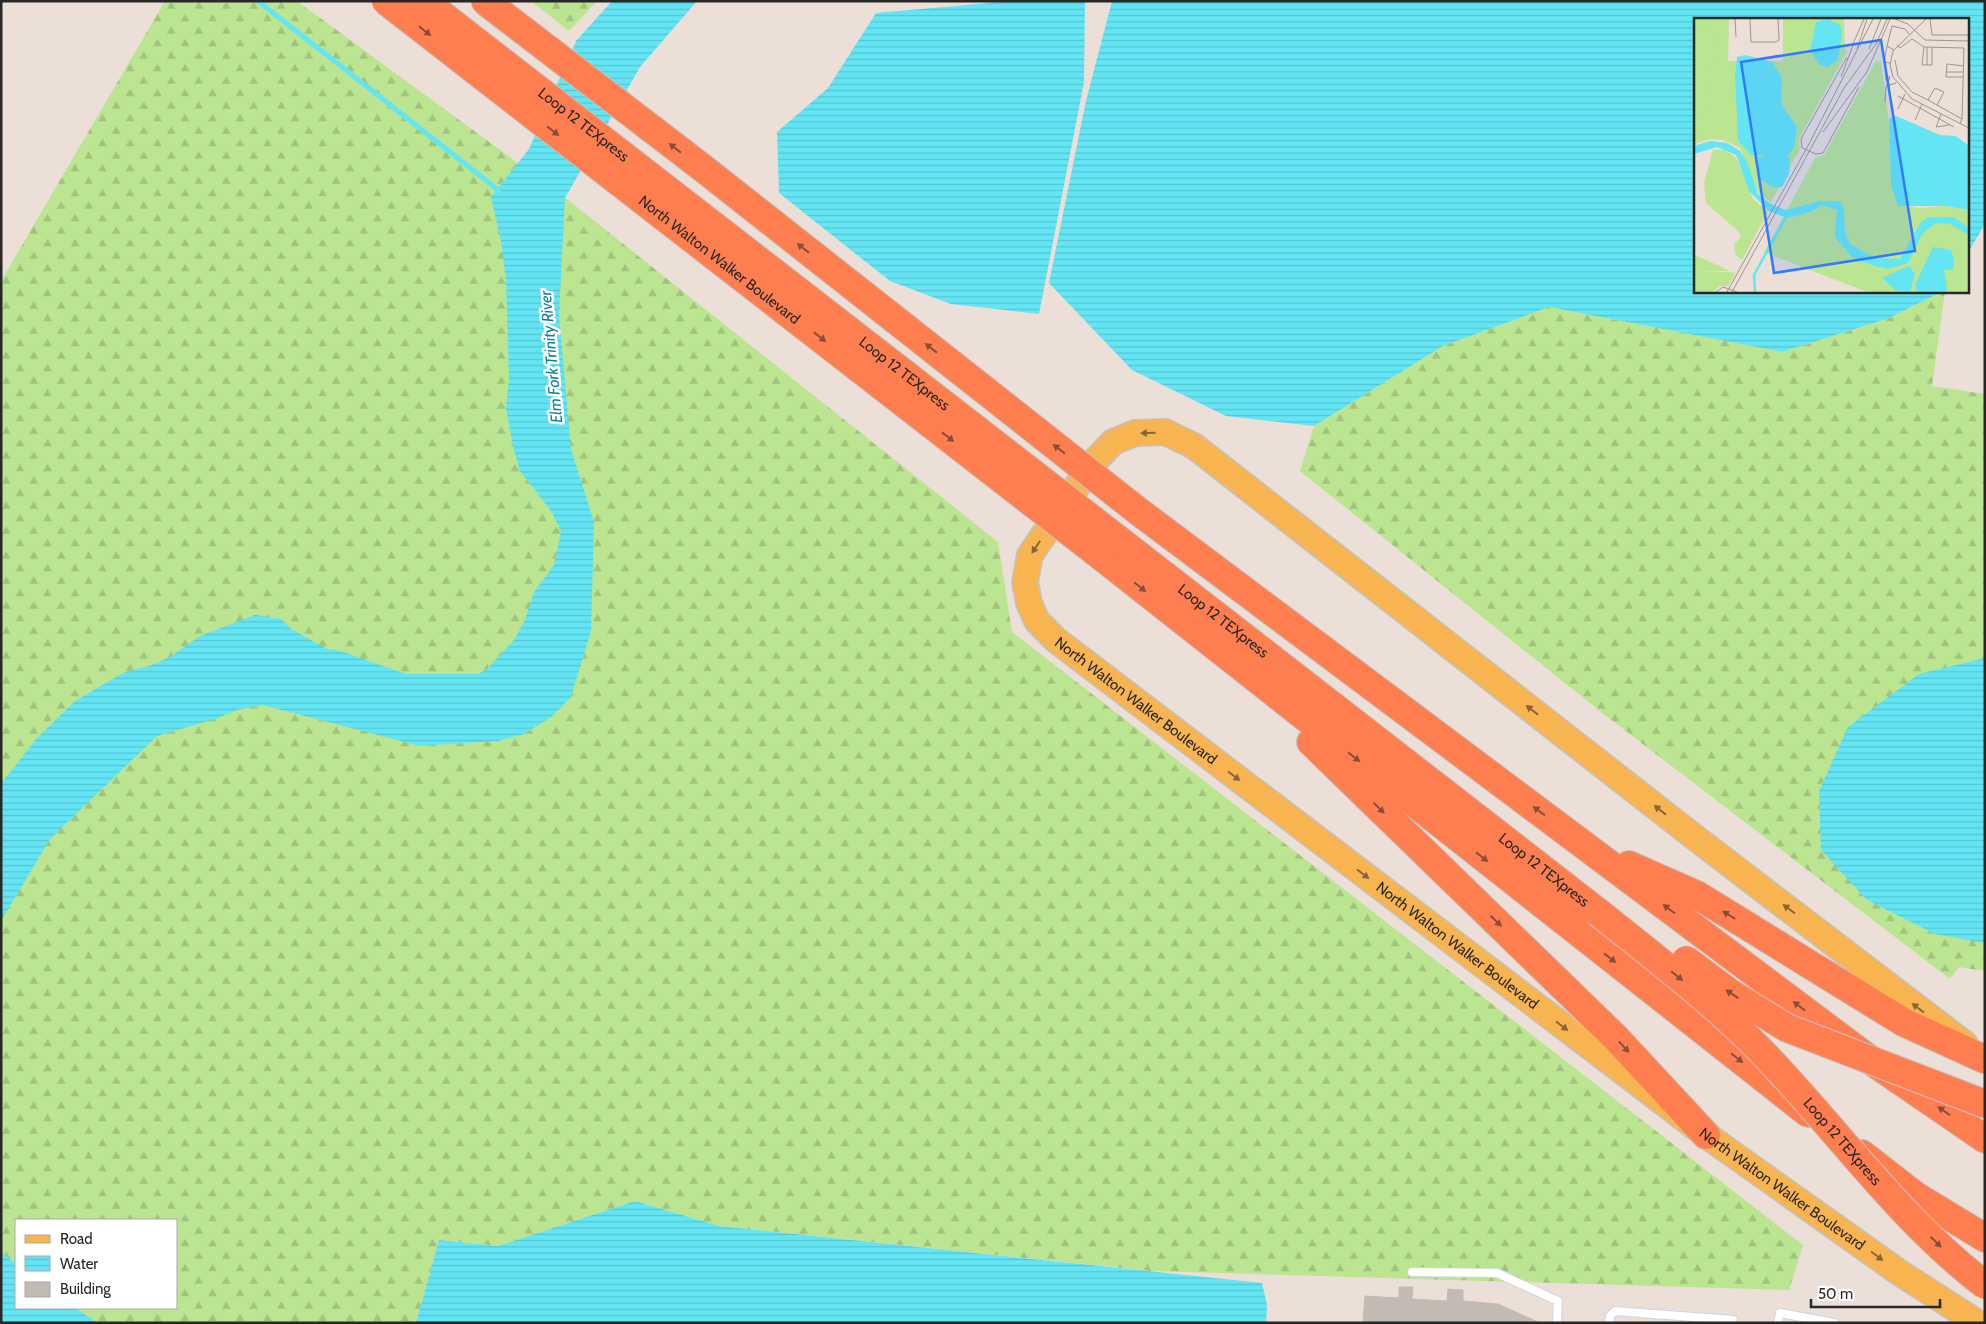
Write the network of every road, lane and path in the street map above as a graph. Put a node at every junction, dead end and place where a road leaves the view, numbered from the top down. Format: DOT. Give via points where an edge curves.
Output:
graph roads {
  1 [pos="386,1"];
  2 [pos="424,1"];
  3 [pos="448,1"];
  4 [pos="485,1"];
  5 [pos="1122,534"];
  6 [pos="1220,650"];
  7 [pos="1582,844"];
  8 [pos="1602,907"];
  9 [pos="1985,1059"];
  10 [pos="1985,1104"];
  11 [pos="1706,1135"];
  12 [pos="1985,1139"];
  13 [pos="1985,1238"];
  14 [pos="1412,1272"];
  15 [pos="1985,1285"];
  16 [pos="1645,1314"];
  17 [pos="1688,1320"];
  18 [pos="1733,1320"];
  19 [pos="1557,1323"];
  20 [pos="1610,1323"];
  21 [pos="1644,1323"];
  22 [pos="1778,1323"];
  23 [pos="1834,1323"];
  24 [pos="1978,1323"];
  1 -- 5 [label="highway, North Walton Walker Boulevard, one-way, bridge"];
  2 -- 5 [label="highway, Loop 12 TEXpress, bridge"];
  3 -- 5 [label="highway, Loop 12 TEXpress"];
  5 -- 4 [label="highway, North Walton Walker Boulevard, one-way, bridge" via="704,169"];
  5 -- 6 [label="highway, North Walton Walker Boulevard, one-way"];
  7 -- 5 [label="highway, North Walton Walker Boulevard, one-way"];
  5 -- 8 [label="highway, Loop 12 TEXpress"];
  6 -- 11 [label="highway, one-way" via="1616,1038"];
  6 -- 13 [label="highway, North Walton Walker Boulevard, one-way" via="1916,1196"];
  9 -- 7 [label="highway, one-way" via="1903,1022 1697,895"];
  12 -- 7 [label="highway, North Walton Walker Boulevard, one-way" via="1880,1067"];
  10 -- 8 [label="highway, Loop 12 TEXpress, one-way, bridge" via="1787,1028"];
  8 -- 15 [label="highway, Loop 12 TEXpress, one-way, bridge" via="1715,1007 1800,1093 1895,1203 1961,1267"];
  9 -- 11 [label="main road, North Walton Walker Boulevard, one-way" via="1693,836 1194,446 1165,432 1135,433 1113,442 1093,463 1030,555 1025,582 1028,603 1037,621 1056,640"];
  11 -- 24 [label="main road, North Walton Walker Boulevard, one-way" via="1900,1273"];
  14 -- 19 [label="lane" via="1497,1273 1558,1301"];
  16 -- 17 [label="lane"];
  16 -- 20 [label="lane" via="1615,1311 1610,1316"];
  16 -- 21 [label="lane"];
  17 -- 18 [label="lane"];
  22 -- 23 [label="lane" via="1780,1313"];
}
